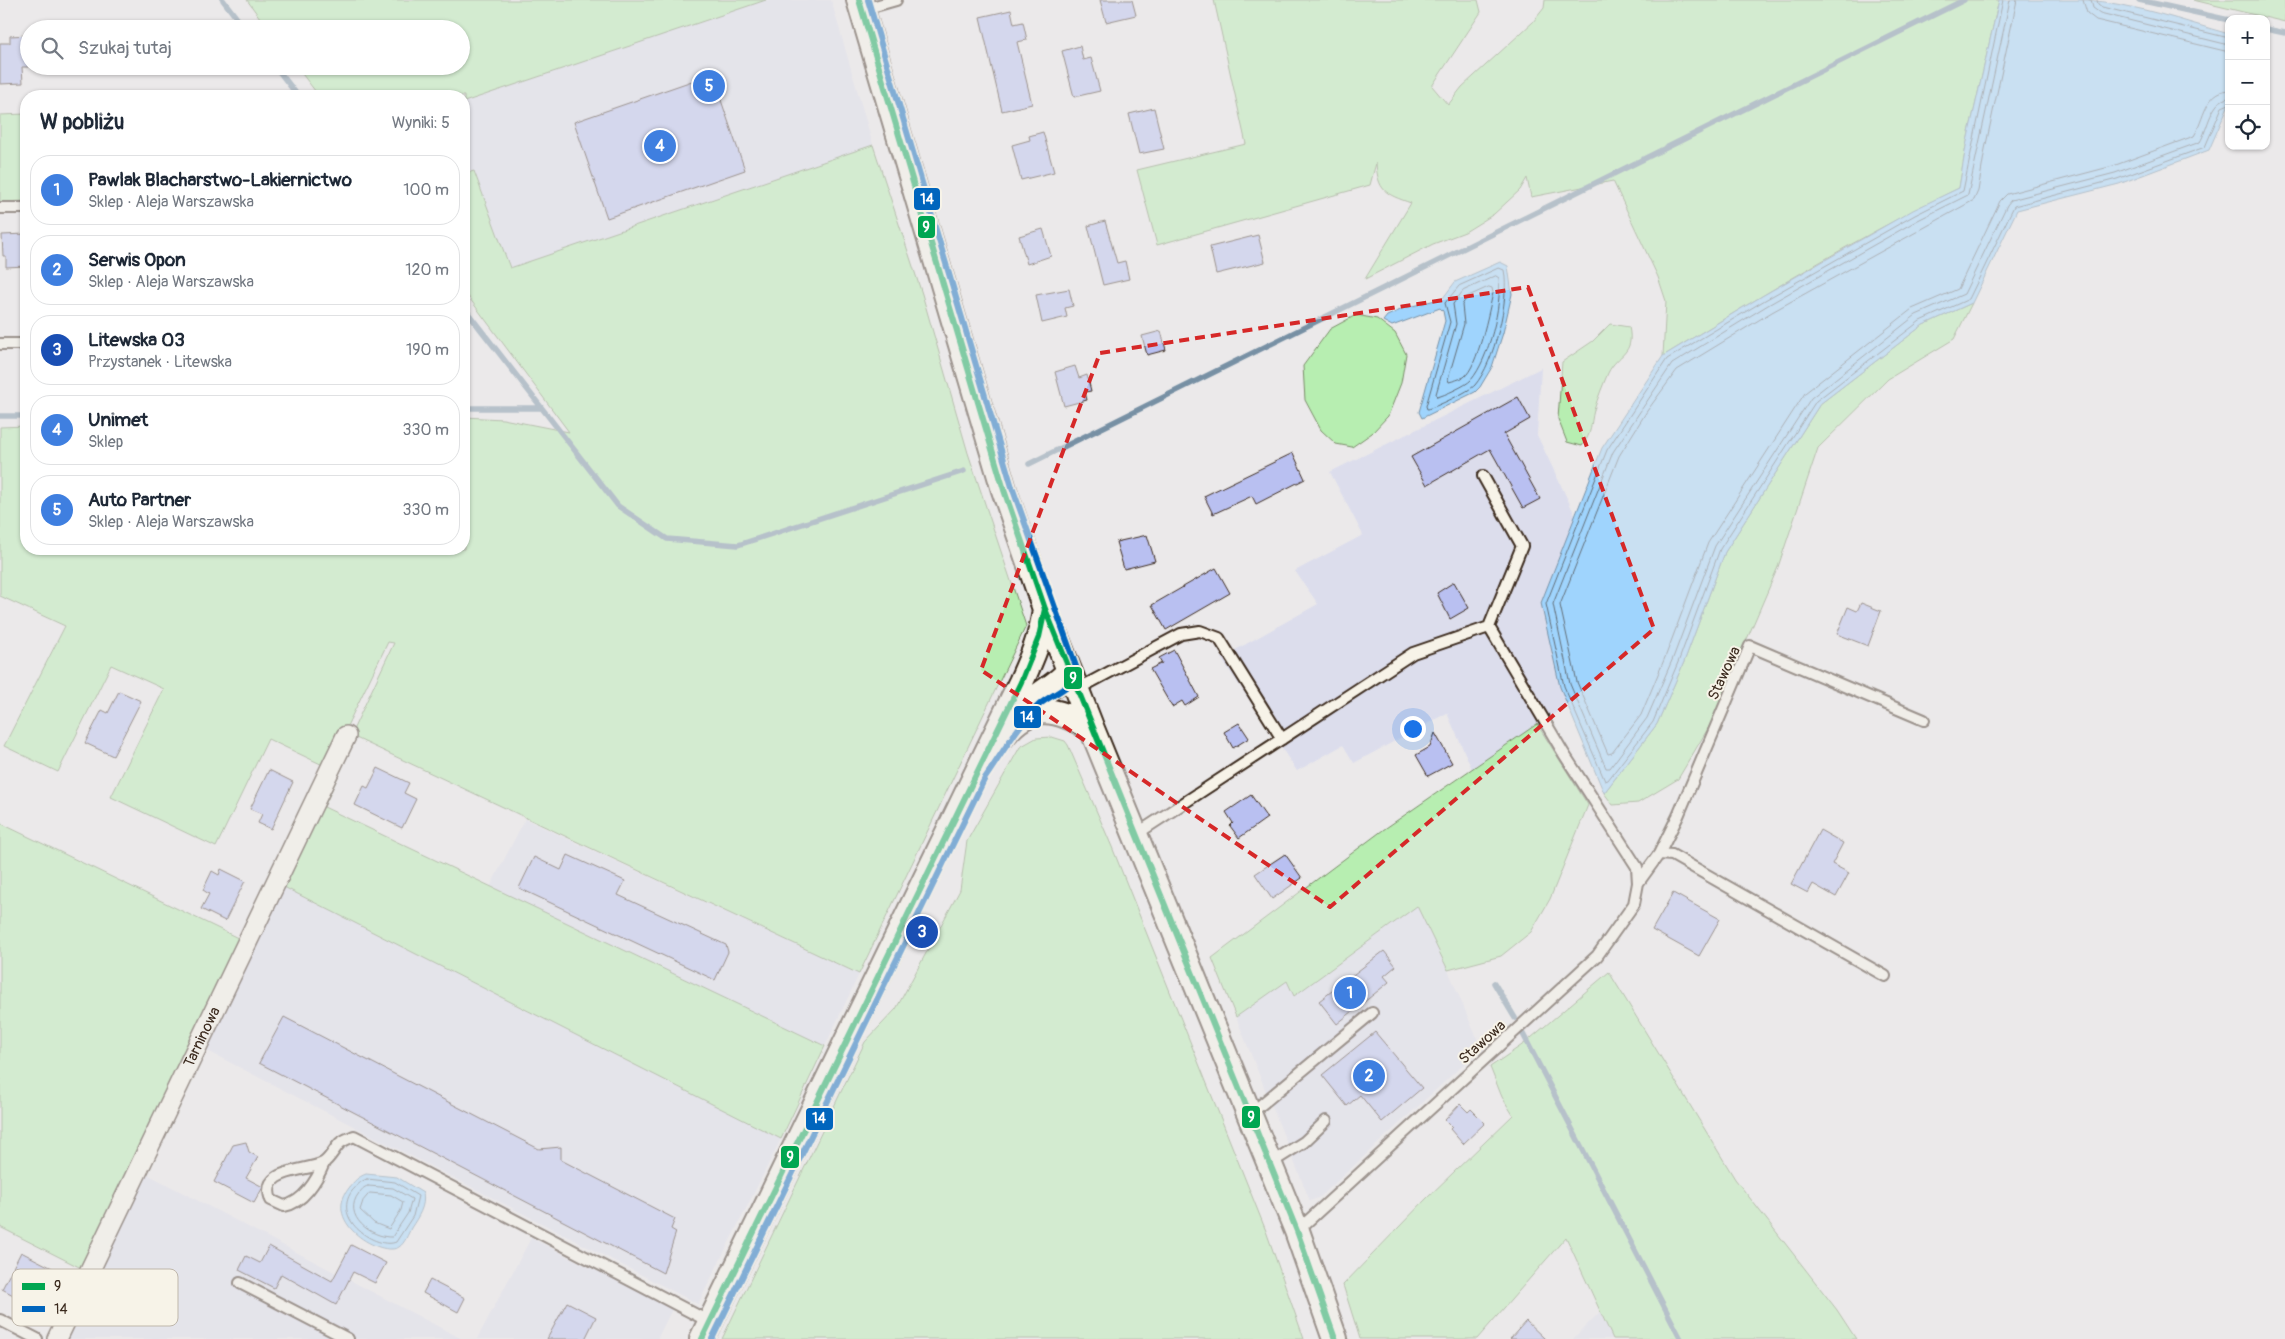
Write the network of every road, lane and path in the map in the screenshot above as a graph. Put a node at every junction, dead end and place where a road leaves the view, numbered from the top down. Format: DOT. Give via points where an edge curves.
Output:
graph roads {
  1 [pos="896,0"];
  2 [pos="860,5"];
  3 [pos="0,208"];
  4 [pos="20,208"];
  5 [pos="0,344"];
  6 [pos="20,344"];
  7 [pos="1483,476"];
  8 [pos="1045,609"];
  9 [pos="1489,627"];
  10 [pos="1073,680"];
  11 [pos="1017,691"];
  12 [pos="1924,720"];
  13 [pos="1017,721"];
  14 [pos="1092,729"];
  15 [pos="346,736"];
  16 [pos="1282,739"];
  17 [pos="977,774"];
  18 [pos="1135,835"];
  19 [pos="1659,854"];
  20 [pos="1638,883"];
  21 [pos="1885,976"];
  22 [pos="1372,1013"];
  23 [pos="1248,1115"];
  24 [pos="1326,1121"];
  25 [pos="324,1163"];
  26 [pos="1269,1164"];
  27 [pos="1297,1231"];
  28 [pos="91,1269"];
  29 [pos="240,1283"];
  30 [pos="0,1320"];
  31 [pos="63,1326"];
  32 [pos="706,1330"];
  33 [pos="37,1339"];
  34 [pos="57,1339"];
  35 [pos="348,1339"];
  36 [pos="1335,1339"];
  1 -- 2 [label="lane"];
  2 -- 8 [label="street" via="1004,490"];
  3 -- 4 [label="lane"];
  5 -- 6 [label="lane"];
  7 -- 9 [label="lane" via="1522,546"];
  8 -- 10 [label="street"];
  8 -- 11 [label="street" via="1038,644"];
  9 -- 16 [label="lane" via="1413,653"];
  9 -- 20 [label="lane" via="1564,754 1637,867"];
  10 -- 11 [label="street" via="1056,667 1048,668"];
  10 -- 13 [label="street" via="1058,682 1036,696"];
  10 -- 14 [label="street"];
  10 -- 16 [label="lane" via="1181,634 1200,631 1219,638"];
  11 -- 17 [label="street"];
  12 -- 19 [label="lane, Stawowa" via="1750,646"];
  13 -- 14 [label="street" via="1034,711 1045,710 1071,717"];
  13 -- 17 [label="street"];
  14 -- 18 [label="street"];
  15 -- 28 [label="street, Tarninowa"];
  16 -- 18 [label="lane"];
  17 -- 32 [label="street"];
  18 -- 23 [label="street"];
  19 -- 20 [label="lane, Stawowa"];
  19 -- 21 [label="lane" via="1672,855"];
  20 -- 27 [label="lane, Stawowa" via="1634,904 1597,956"];
  22 -- 23 [label="lane"];
  23 -- 26 [label="street"];
  24 -- 26 [label="lane" via="1304,1142"];
  25 -- 25 [label="lane" via="290,1170 276,1177 270,1186 271,1200 284,1206 299,1200"];
  25 -- 32 [label="lane" via="342,1142 354,1136"];
  26 -- 27 [label="street"];
  27 -- 36 [label="street"];
  29 -- 35 [label="lane"];
  30 -- 33 [label="lane"];
  31 -- 34 [label="street, Tarninowa"];
}
